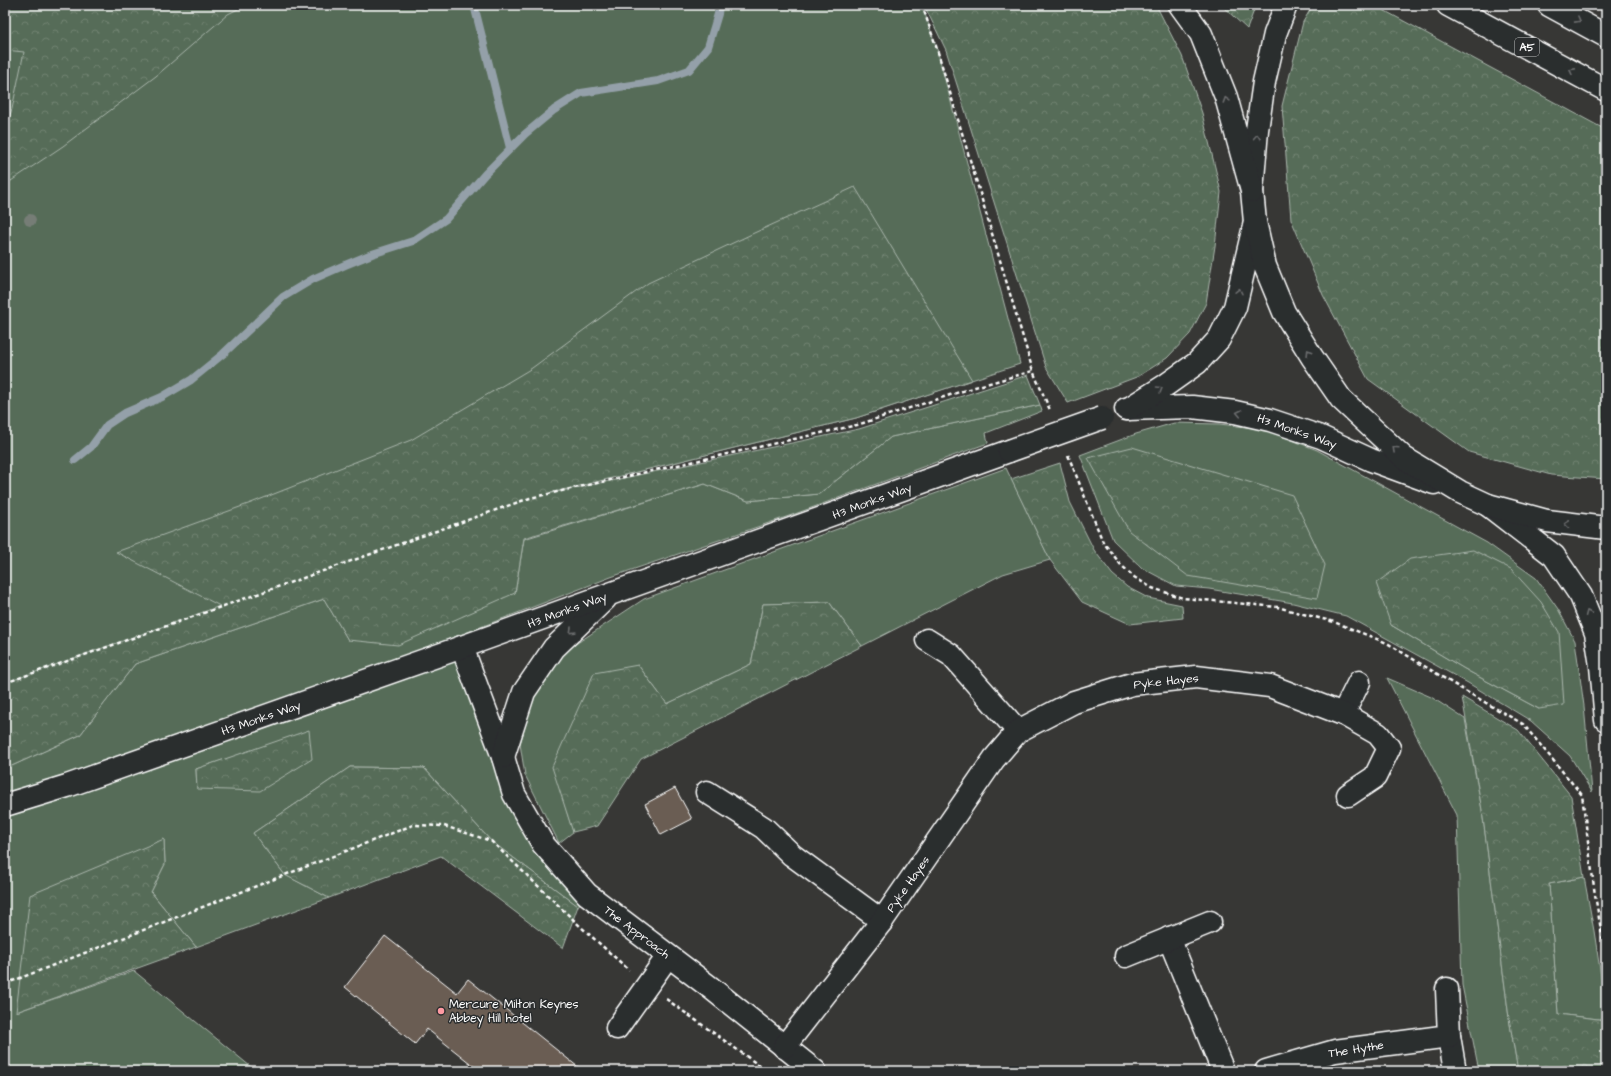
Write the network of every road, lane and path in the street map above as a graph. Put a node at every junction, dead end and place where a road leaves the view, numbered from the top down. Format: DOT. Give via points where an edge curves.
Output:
graph roads {
  1 [pos="922,5"];
  2 [pos="1180,5"];
  3 [pos="1286,5"];
  4 [pos="1448,5"];
  5 [pos="1550,5"];
  6 [pos="1606,36"];
  7 [pos="1606,90"];
  8 [pos="1252,191"];
  9 [pos="1255,222"];
  10 [pos="1033,371"];
  11 [pos="1049,406"];
  12 [pos="1126,409"];
  13 [pos="1460,492"];
  14 [pos="1488,505"];
  15 [pos="1606,528"];
  16 [pos="610,594"];
  17 [pos="927,640"];
  18 [pos="462,647"];
  19 [pos="1360,682"];
  20 [pos="5,683"];
  21 [pos="1342,714"];
  22 [pos="1606,720"];
  23 [pos="1018,731"];
  24 [pos="503,757"];
  25 [pos="707,792"];
  26 [pos="1348,795"];
  27 [pos="5,805"];
  28 [pos="882,921"];
  29 [pos="1210,922"];
  30 [pos="1169,938"];
  31 [pos="668,956"];
  32 [pos="1126,956"];
  33 [pos="5,984"];
  34 [pos="647,986"];
  35 [pos="1447,989"];
  36 [pos="617,1028"];
  37 [pos="1448,1036"];
  38 [pos="784,1047"];
  39 [pos="766,1071"];
  40 [pos="815,1071"];
  41 [pos="1224,1071"];
  42 [pos="1266,1071"];
  43 [pos="1455,1071"];
  1 -- 10 [label="path"];
  8 -- 2 [label="main road, one-way" via="1223,90 1201,34"];
  8 -- 3 [label="main road, one-way" via="1264,82 1275,34"];
  7 -- 4 [label="main road, A5, one-way"];
  5 -- 6 [label="main road, one-way"];
  8 -- 9 [label="main road"];
  12 -- 9 [label="main road, H3 Monks Way, one-way" via="1197,363 1219,339 1235,308"];
  13 -- 9 [label="main road, one-way" via="1404,458 1341,399 1284,312 1265,266"];
  10 -- 11 [label="path"];
  10 -- 20 [label="path" via="857,424 530,498"];
  13 -- 12 [label="main road, H3 Monks Way, one-way" via="1371,460 1321,437 1270,420 1235,412 1192,407"];
  12 -- 16 [label="main road, H3 Monks Way, bridge"];
  13 -- 14 [label="main road"];
  15 -- 14 [label="main road, one-way" via="1547,521"];
  22 -- 14 [label="main road, one-way" via="1596,633 1581,596 1554,556"];
  16 -- 18 [label="main road, H3 Monks Way"];
  16 -- 24 [label="main road, one-way" via="554,648 524,692"];
  17 -- 23 [label="main road" via="951,655"];
  18 -- 24 [label="main road, The Approach"];
  18 -- 27 [label="main road, H3 Monks Way" via="67,786"];
  19 -- 21 [label="main road"];
  21 -- 23 [label="main road, Pyke Hayes" via="1270,686 1196,677 1132,684 1074,702"];
  21 -- 26 [label="main road, Pyke Hayes" via="1378,734 1389,748 1375,777"];
  23 -- 28 [label="main road, Pyke Hayes" via="994,759"];
  24 -- 31 [label="main road, The Approach" via="514,794 543,844 587,894"];
  25 -- 28 [label="main road, Pyke Hayes" via="764,828 792,855"];
  28 -- 38 [label="main road, Pyke Hayes"];
  29 -- 30 [label="main road"];
  30 -- 32 [label="main road"];
  30 -- 41 [label="main road"];
  31 -- 34 [label="main road"];
  31 -- 38 [label="main road, The Approach"];
  33 -- 34 [label="path" via="413,825 444,826 491,841"];
  34 -- 36 [label="main road"];
  34 -- 39 [label="path"];
  35 -- 37 [label="main road"];
  37 -- 42 [label="main road, The Hythe" via="1334,1051"];
  37 -- 43 [label="main road"];
  38 -- 40 [label="main road, The Approach"];
}
